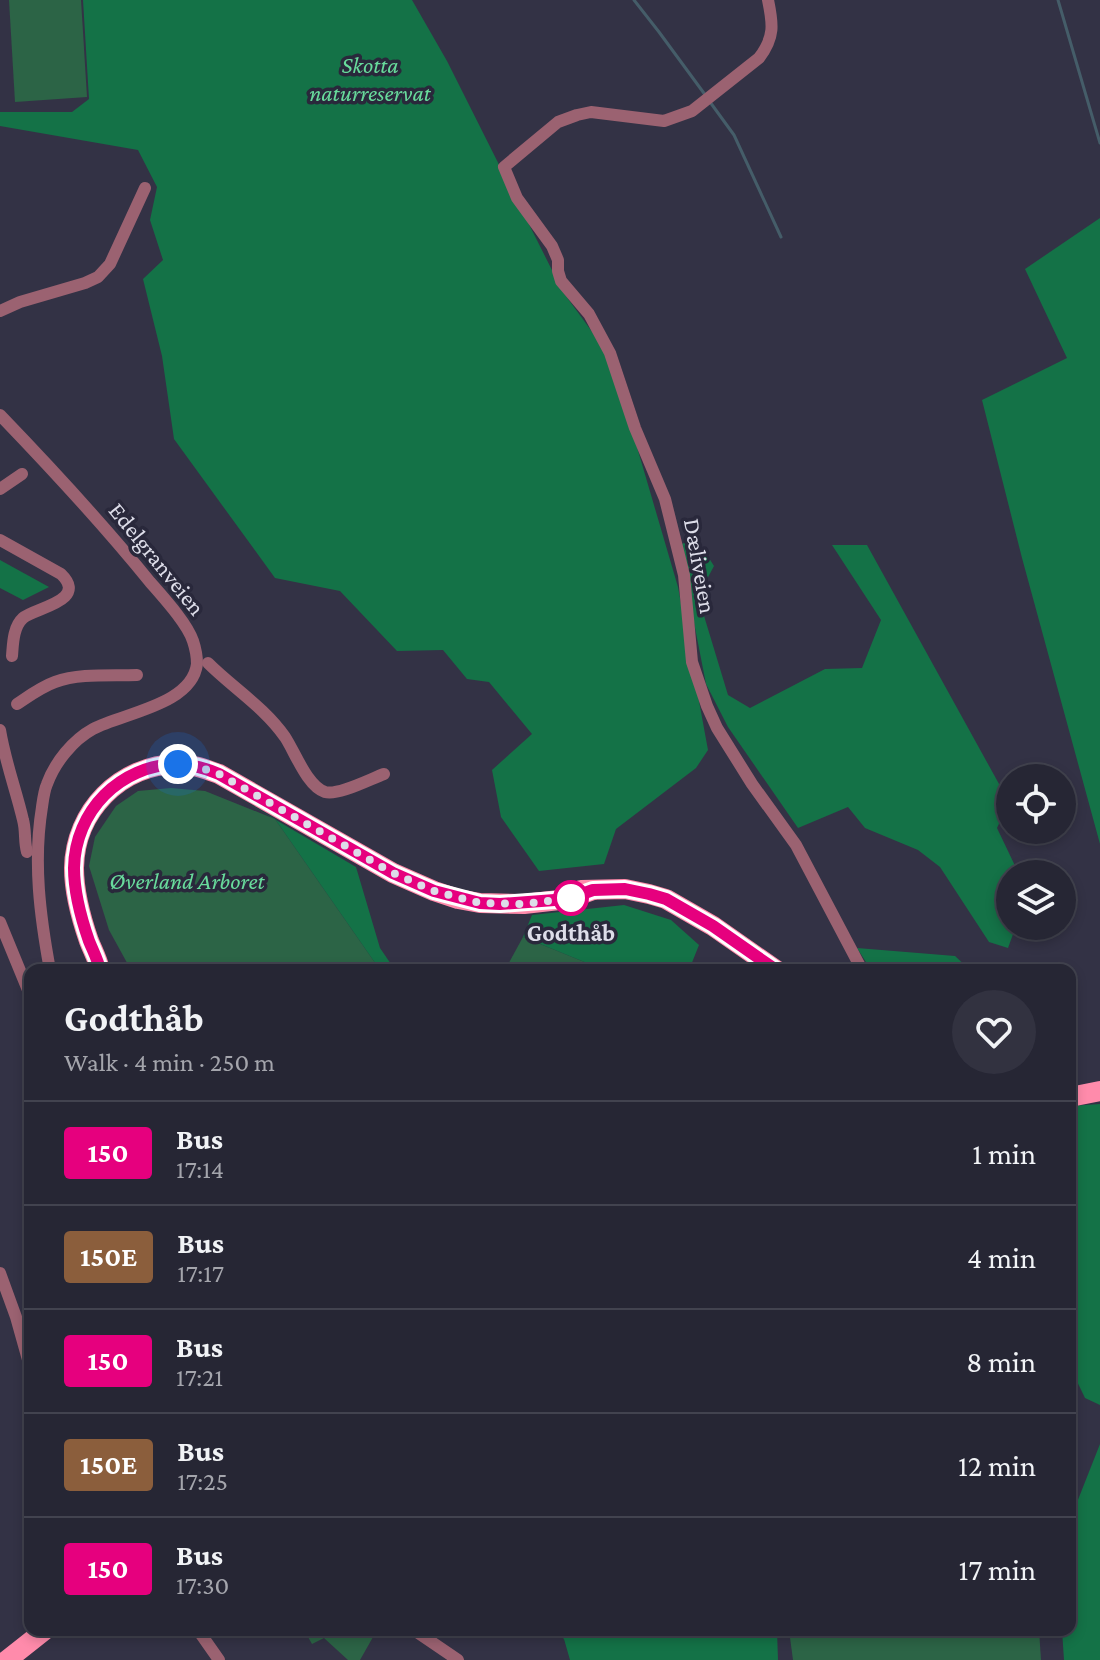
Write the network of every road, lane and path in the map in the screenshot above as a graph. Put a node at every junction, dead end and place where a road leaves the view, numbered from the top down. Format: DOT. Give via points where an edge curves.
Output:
graph roads {
  1 [pos="768,0"];
  2 [pos="145,188"];
  3 [pos="0,311"];
  4 [pos="0,415"];
  5 [pos="22,474"];
  6 [pos="0,489"];
  7 [pos="0,540"];
  8 [pos="12,656"];
  9 [pos="208,663"];
  10 [pos="137,675"];
  11 [pos="17,704"];
  12 [pos="0,730"];
  13 [pos="384,774"];
  14 [pos="27,852"];
  15 [pos="692,915"];
  16 [pos="0,922"];
  17 [pos="49,964"];
  18 [pos="99,964"];
  19 [pos="745,964"];
  20 [pos="767,964"];
  21 [pos="859,964"];
  22 [pos="24,980"];
  23 [pos="1100,1091"];
  24 [pos="1076,1096"];
  25 [pos="0,1273"];
  26 [pos="24,1346"];
  27 [pos="24,1633"];
  28 [pos="37,1636"];
  29 [pos="202,1636"];
  30 [pos="423,1636"];
  31 [pos="0,1654"];
  32 [pos="7,1660"];
  33 [pos="219,1660"];
  34 [pos="458,1660"];
  1 -- 21 [label="street, Dæliveien" via="772,35 767,48 692,111 664,121 577,115 558,122 504,167 517,198 552,246 561,281 589,314 610,353 665,499 684,575 692,662 707,706 752,784 796,845"];
  2 -- 3 [label="street" via="110,264 98,277"];
  4 -- 17 [label="street, Edelgranveien" via="172,608 193,639 197,661 179,693 93,729 75,743 46,785 38,875"];
  5 -- 6 [label="street"];
  7 -- 8 [label="street" via="61,574 68,588 51,607 19,622"];
  9 -- 13 [label="street" via="259,707 322,791 333,793"];
  10 -- 11 [label="street" via="56,681"];
  12 -- 14 [label="street"];
  15 -- 18 [label="main road" via="666,899 625,889 524,904 458,899 393,873 236,782 206,769 163,765 117,783 97,802 81,830 75,885"];
  15 -- 19 [label="main road"];
  15 -- 20 [label="main road"];
  16 -- 22 [label="street"];
  23 -- 24 [label="main road"];
  25 -- 26 [label="street"];
  27 -- 31 [label="main road"];
  28 -- 32 [label="main road"];
  29 -- 33 [label="street"];
  30 -- 34 [label="street"];
}
